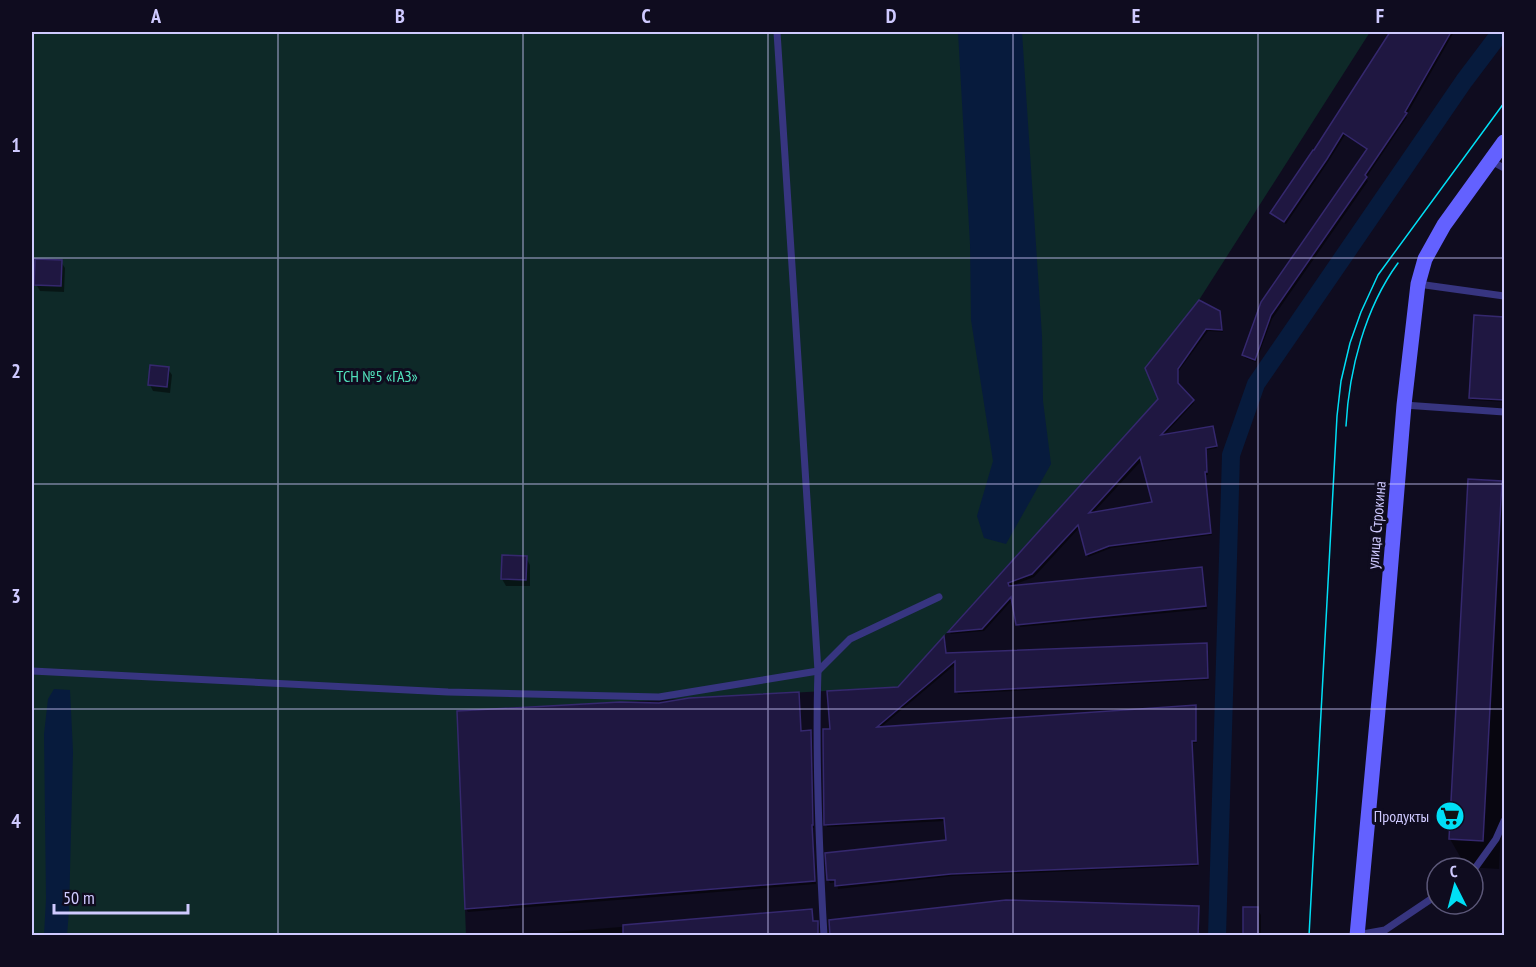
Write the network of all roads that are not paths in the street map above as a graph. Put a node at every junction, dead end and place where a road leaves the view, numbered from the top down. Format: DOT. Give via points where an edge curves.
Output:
graph roads {
  1 [pos="777,32"];
  2 [pos="1504,142"];
  3 [pos="1490,161"];
  4 [pos="1504,168"];
  5 [pos="1418,284"];
  6 [pos="1504,296"];
  7 [pos="1404,405"];
  8 [pos="1504,412"];
  9 [pos="939,597"];
  10 [pos="32,671"];
  11 [pos="818,671"];
  12 [pos="1504,821"];
  13 [pos="1484,856"];
  14 [pos="1425,903"];
  15 [pos="1357,935"];
  16 [pos="824,936"];
  1 -- 11 [label="lane"];
  2 -- 3 [label="street, улица Строкина"];
  3 -- 4 [label="lane"];
  3 -- 5 [label="street, улица Строкина" via="1444,225 1425,259"];
  5 -- 6 [label="lane"];
  5 -- 7 [label="street, улица Строкина"];
  7 -- 8 [label="lane"];
  7 -- 15 [label="street, улица Строкина"];
  9 -- 11 [label="lane" via="850,639"];
  10 -- 11 [label="lane" via="448,692 659,697"];
  11 -- 16 [label="lane" via="816,718"];
  12 -- 13 [label="lane"];
  14 -- 15 [label="lane" via="1385,930"];
}
